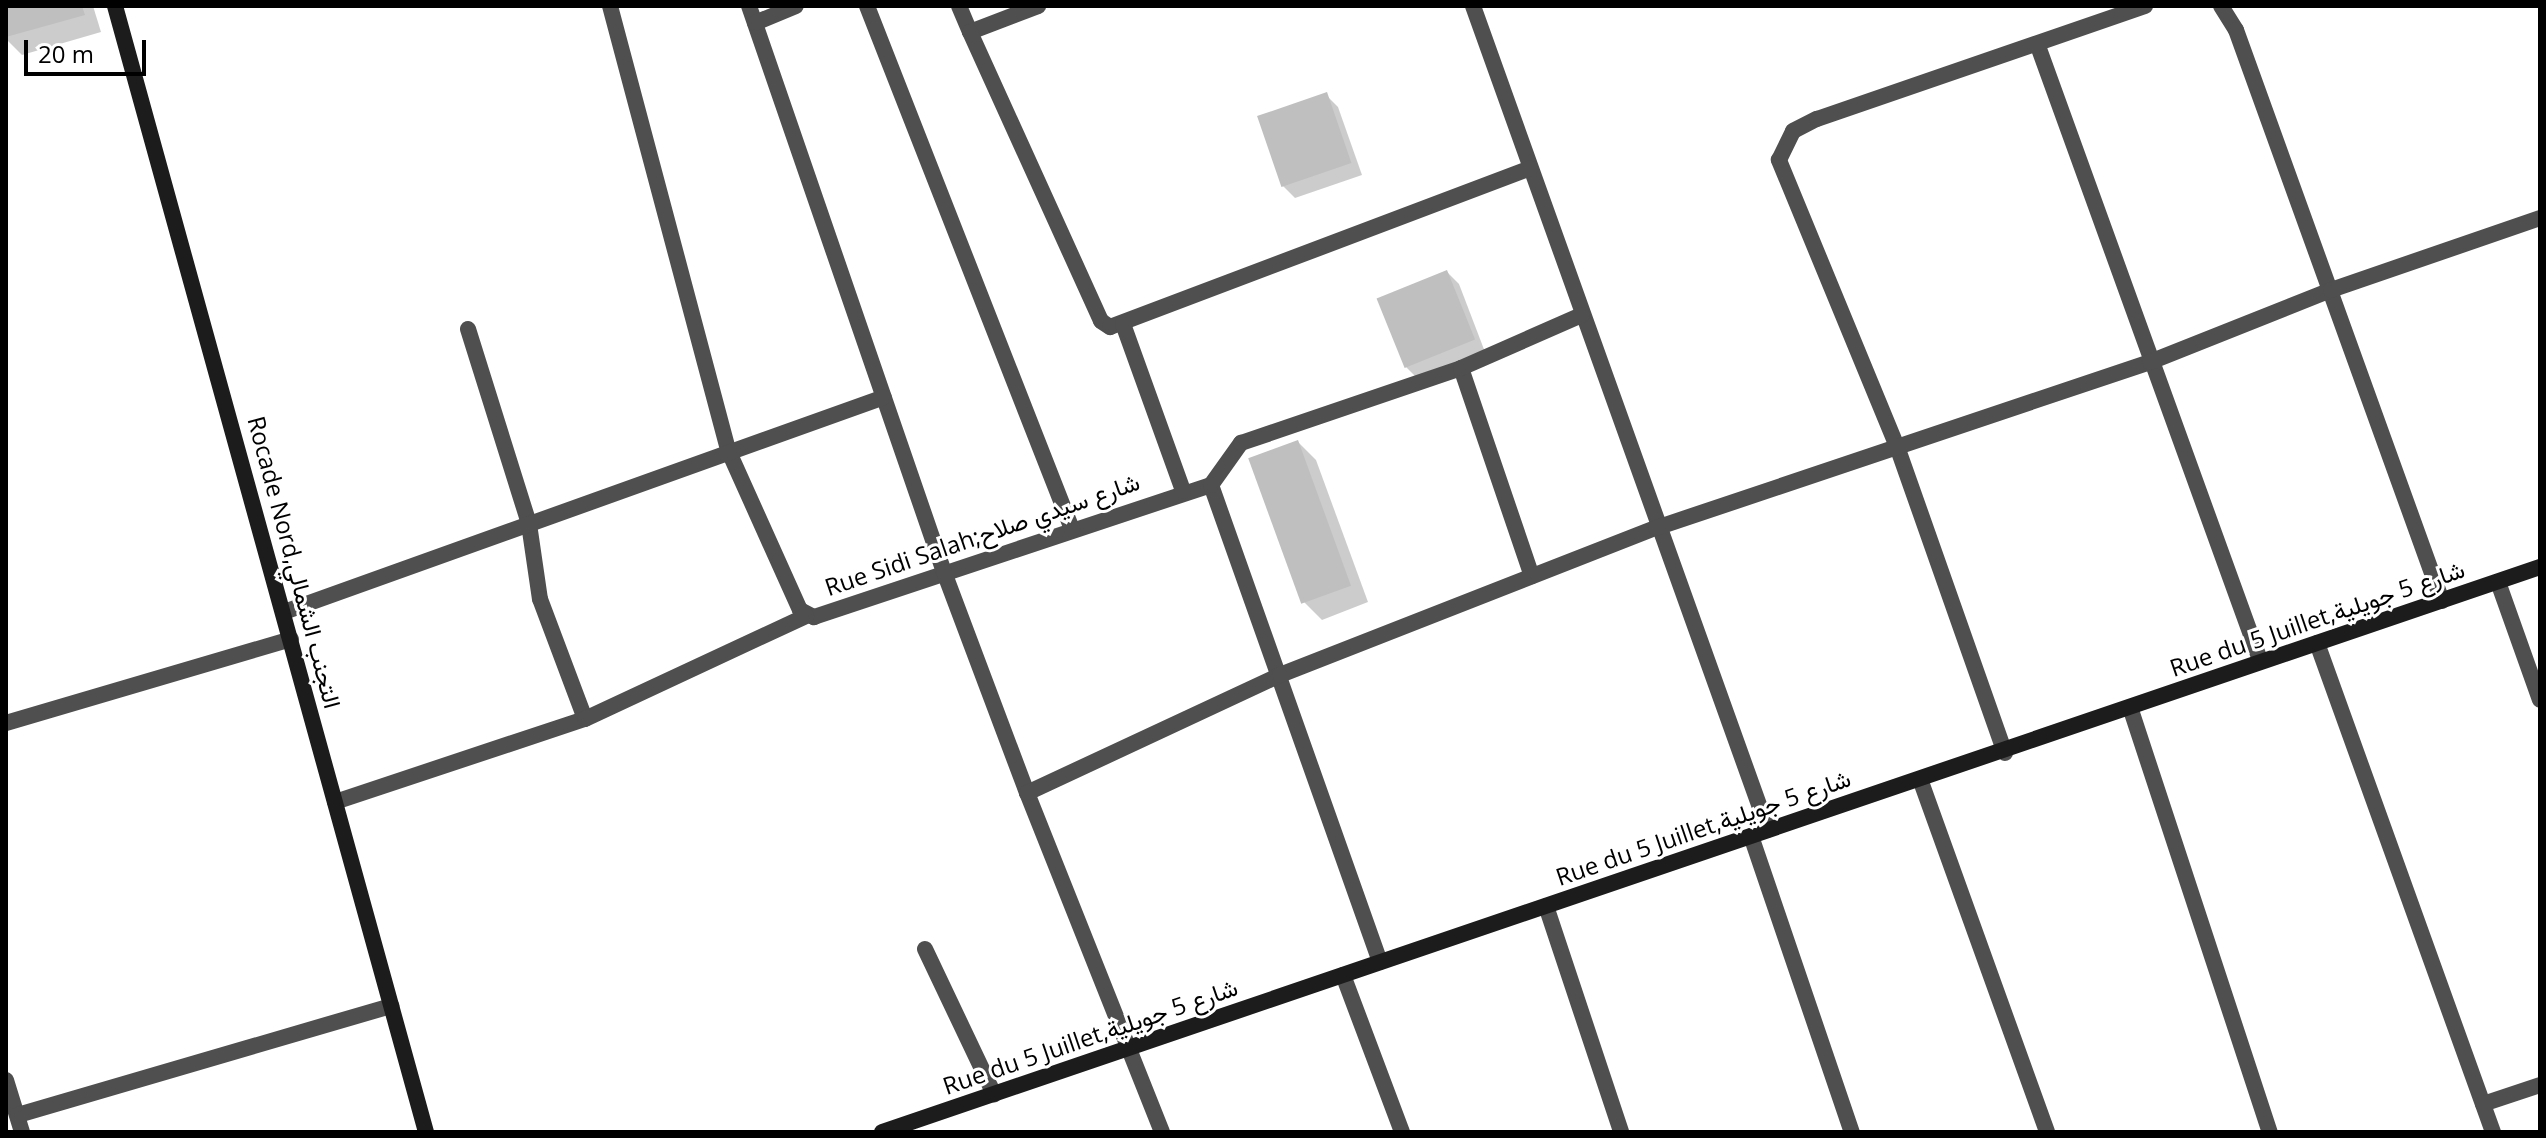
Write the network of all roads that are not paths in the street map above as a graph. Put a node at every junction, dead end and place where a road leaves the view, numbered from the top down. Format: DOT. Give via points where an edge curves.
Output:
graph roads {
  1 [pos="115,6"];
  2 [pos="610,6"];
  3 [pos="749,6"];
  4 [pos="796,6"];
  5 [pos="867,6"];
  6 [pos="959,6"];
  7 [pos="1038,6"];
  8 [pos="1473,6"];
  9 [pos="2145,6"];
  10 [pos="2221,6"];
  11 [pos="755,23"];
  12 [pos="970,32"];
  13 [pos="2038,46"];
  14 [pos="1530,168"];
  15 [pos="2540,218"];
  16 [pos="2331,290"];
  17 [pos="1582,315"];
  18 [pos="1123,324"];
  19 [pos="468,329"];
  20 [pos="2150,362"];
  21 [pos="1461,368"];
  22 [pos="884,397"];
  23 [pos="1898,449"];
  24 [pos="729,452"];
  25 [pos="1211,485"];
  26 [pos="1183,491"];
  27 [pos="529,524"];
  28 [pos="1656,528"];
  29 [pos="1072,529"];
  30 [pos="2540,567"];
  31 [pos="944,572"];
  32 [pos="1532,576"];
  33 [pos="2498,582"];
  34 [pos="2442,601"];
  35 [pos="284,612"];
  36 [pos="806,616"];
  37 [pos="291,639"];
  38 [pos="2317,643"];
  39 [pos="2260,660"];
  40 [pos="1280,675"];
  41 [pos="2540,700"];
  42 [pos="2130,707"];
  43 [pos="585,719"];
  44 [pos="6,723"];
  45 [pos="2005,753"];
  46 [pos="1920,779"];
  47 [pos="1027,793"];
  48 [pos="335,802"];
  49 [pos="1768,830"];
  50 [pos="1751,836"];
  51 [pos="1546,906"];
  52 [pos="925,949"];
  53 [pos="1380,962"];
  54 [pos="1343,975"];
  55 [pos="391,1006"];
  56 [pos="1132,1047"];
  57 [pos="6,1080"];
  58 [pos="2540,1085"];
  59 [pos="994,1094"];
  60 [pos="2483,1104"];
  61 [pos="20,1124"];
  62 [pos="426,1132"];
  63 [pos="882,1132"];
  64 [pos="1162,1132"];
  65 [pos="1402,1132"];
  66 [pos="1621,1132"];
  67 [pos="1852,1132"];
  68 [pos="2047,1132"];
  69 [pos="2270,1132"];
  70 [pos="2493,1132"];
  1 -- 35 [label="street, Rocade Nord,التجنب الشمالي"];
  2 -- 24 [label="street, Rue Sidi Salah;شارع سيدي صلاح"];
  3 -- 11 [label="street"];
  4 -- 11 [label="street"];
  5 -- 29 [label="street"];
  6 -- 12 [label="street"];
  7 -- 12 [label="street"];
  8 -- 14 [label="street"];
  9 -- 13 [label="street"];
  10 -- 16 [label="street" via="2236,30"];
  11 -- 22 [label="street"];
  12 -- 18 [label="street" via="1101,321 1110,327"];
  13 -- 20 [label="street"];
  13 -- 23 [label="street" via="1817,119 1793,131 1779,160"];
  14 -- 17 [label="street"];
  14 -- 18 [label="street"];
  15 -- 16 [label="street"];
  16 -- 20 [label="street"];
  16 -- 34 [label="street"];
  17 -- 21 [label="street"];
  17 -- 28 [label="street"];
  18 -- 26 [label="street"];
  19 -- 27 [label="street"];
  20 -- 23 [label="street"];
  20 -- 39 [label="street"];
  21 -- 25 [label="street" via="1241,443"];
  21 -- 32 [label="street"];
  22 -- 24 [label="street"];
  22 -- 31 [label="street"];
  23 -- 28 [label="street"];
  23 -- 45 [label="street"];
  24 -- 27 [label="street"];
  24 -- 36 [label="street, Rue Sidi Salah;شارع سيدي صلاح"];
  25 -- 26 [label="street, Rue Sidi Salah;شارع سيدي صلاح"];
  25 -- 40 [label="street"];
  26 -- 29 [label="street, Rue Sidi Salah;شارع سيدي صلاح"];
  27 -- 35 [label="street"];
  27 -- 43 [label="street" via="540,599"];
  28 -- 32 [label="street"];
  28 -- 49 [label="street"];
  29 -- 31 [label="street, Rue Sidi Salah;شارع سيدي صلاح"];
  30 -- 33 [label="street, Rue du 5 Juillet,شارع 5 جويلية"];
  31 -- 36 [label="street, Rue Sidi Salah;شارع سيدي صلاح"];
  31 -- 47 [label="street"];
  32 -- 40 [label="street"];
  33 -- 34 [label="street, Rue du 5 Juillet,شارع 5 جويلية"];
  33 -- 41 [label="street"];
  34 -- 38 [label="street, Rue du 5 Juillet,شارع 5 جويلية"];
  35 -- 37 [label="street, Rocade Nord,التجنب الشمالي"];
  36 -- 43 [label="street"];
  37 -- 44 [label="street"];
  37 -- 48 [label="street, Rocade Nord,التجنب الشمالي"];
  38 -- 39 [label="street, Rue du 5 Juillet,شارع 5 جويلية"];
  38 -- 60 [label="street"];
  39 -- 42 [label="street, Rue du 5 Juillet,شارع 5 جويلية"];
  40 -- 47 [label="street"];
  40 -- 53 [label="street"];
  42 -- 45 [label="street, Rue du 5 Juillet,شارع 5 جويلية"];
  42 -- 69 [label="street"];
  43 -- 48 [label="street"];
  45 -- 46 [label="street, Rue du 5 Juillet,شارع 5 جويلية"];
  46 -- 49 [label="street, Rue du 5 Juillet,شارع 5 جويلية"];
  46 -- 68 [label="street"];
  47 -- 56 [label="street"];
  48 -- 55 [label="street, Rocade Nord,التجنب الشمالي"];
  49 -- 50 [label="street, Rue du 5 Juillet,شارع 5 جويلية"];
  50 -- 51 [label="street, Rue du 5 Juillet,شارع 5 جويلية"];
  50 -- 67 [label="street"];
  51 -- 53 [label="street, Rue du 5 Juillet,شارع 5 جويلية"];
  51 -- 66 [label="street"];
  52 -- 59 [label="street"];
  53 -- 54 [label="street, Rue du 5 Juillet,شارع 5 جويلية"];
  54 -- 56 [label="street, Rue du 5 Juillet,شارع 5 جويلية"];
  54 -- 65 [label="street"];
  55 -- 61 [label="street"];
  55 -- 62 [label="street, Rocade Nord,التجنب الشمالي"];
  56 -- 59 [label="street, Rue du 5 Juillet,شارع 5 جويلية"];
  56 -- 64 [label="street"];
  57 -- 61 [label="street"];
  58 -- 60 [label="street"];
  59 -- 63 [label="street, Rue du 5 Juillet,شارع 5 جويلية"];
  60 -- 70 [label="street"];
}
